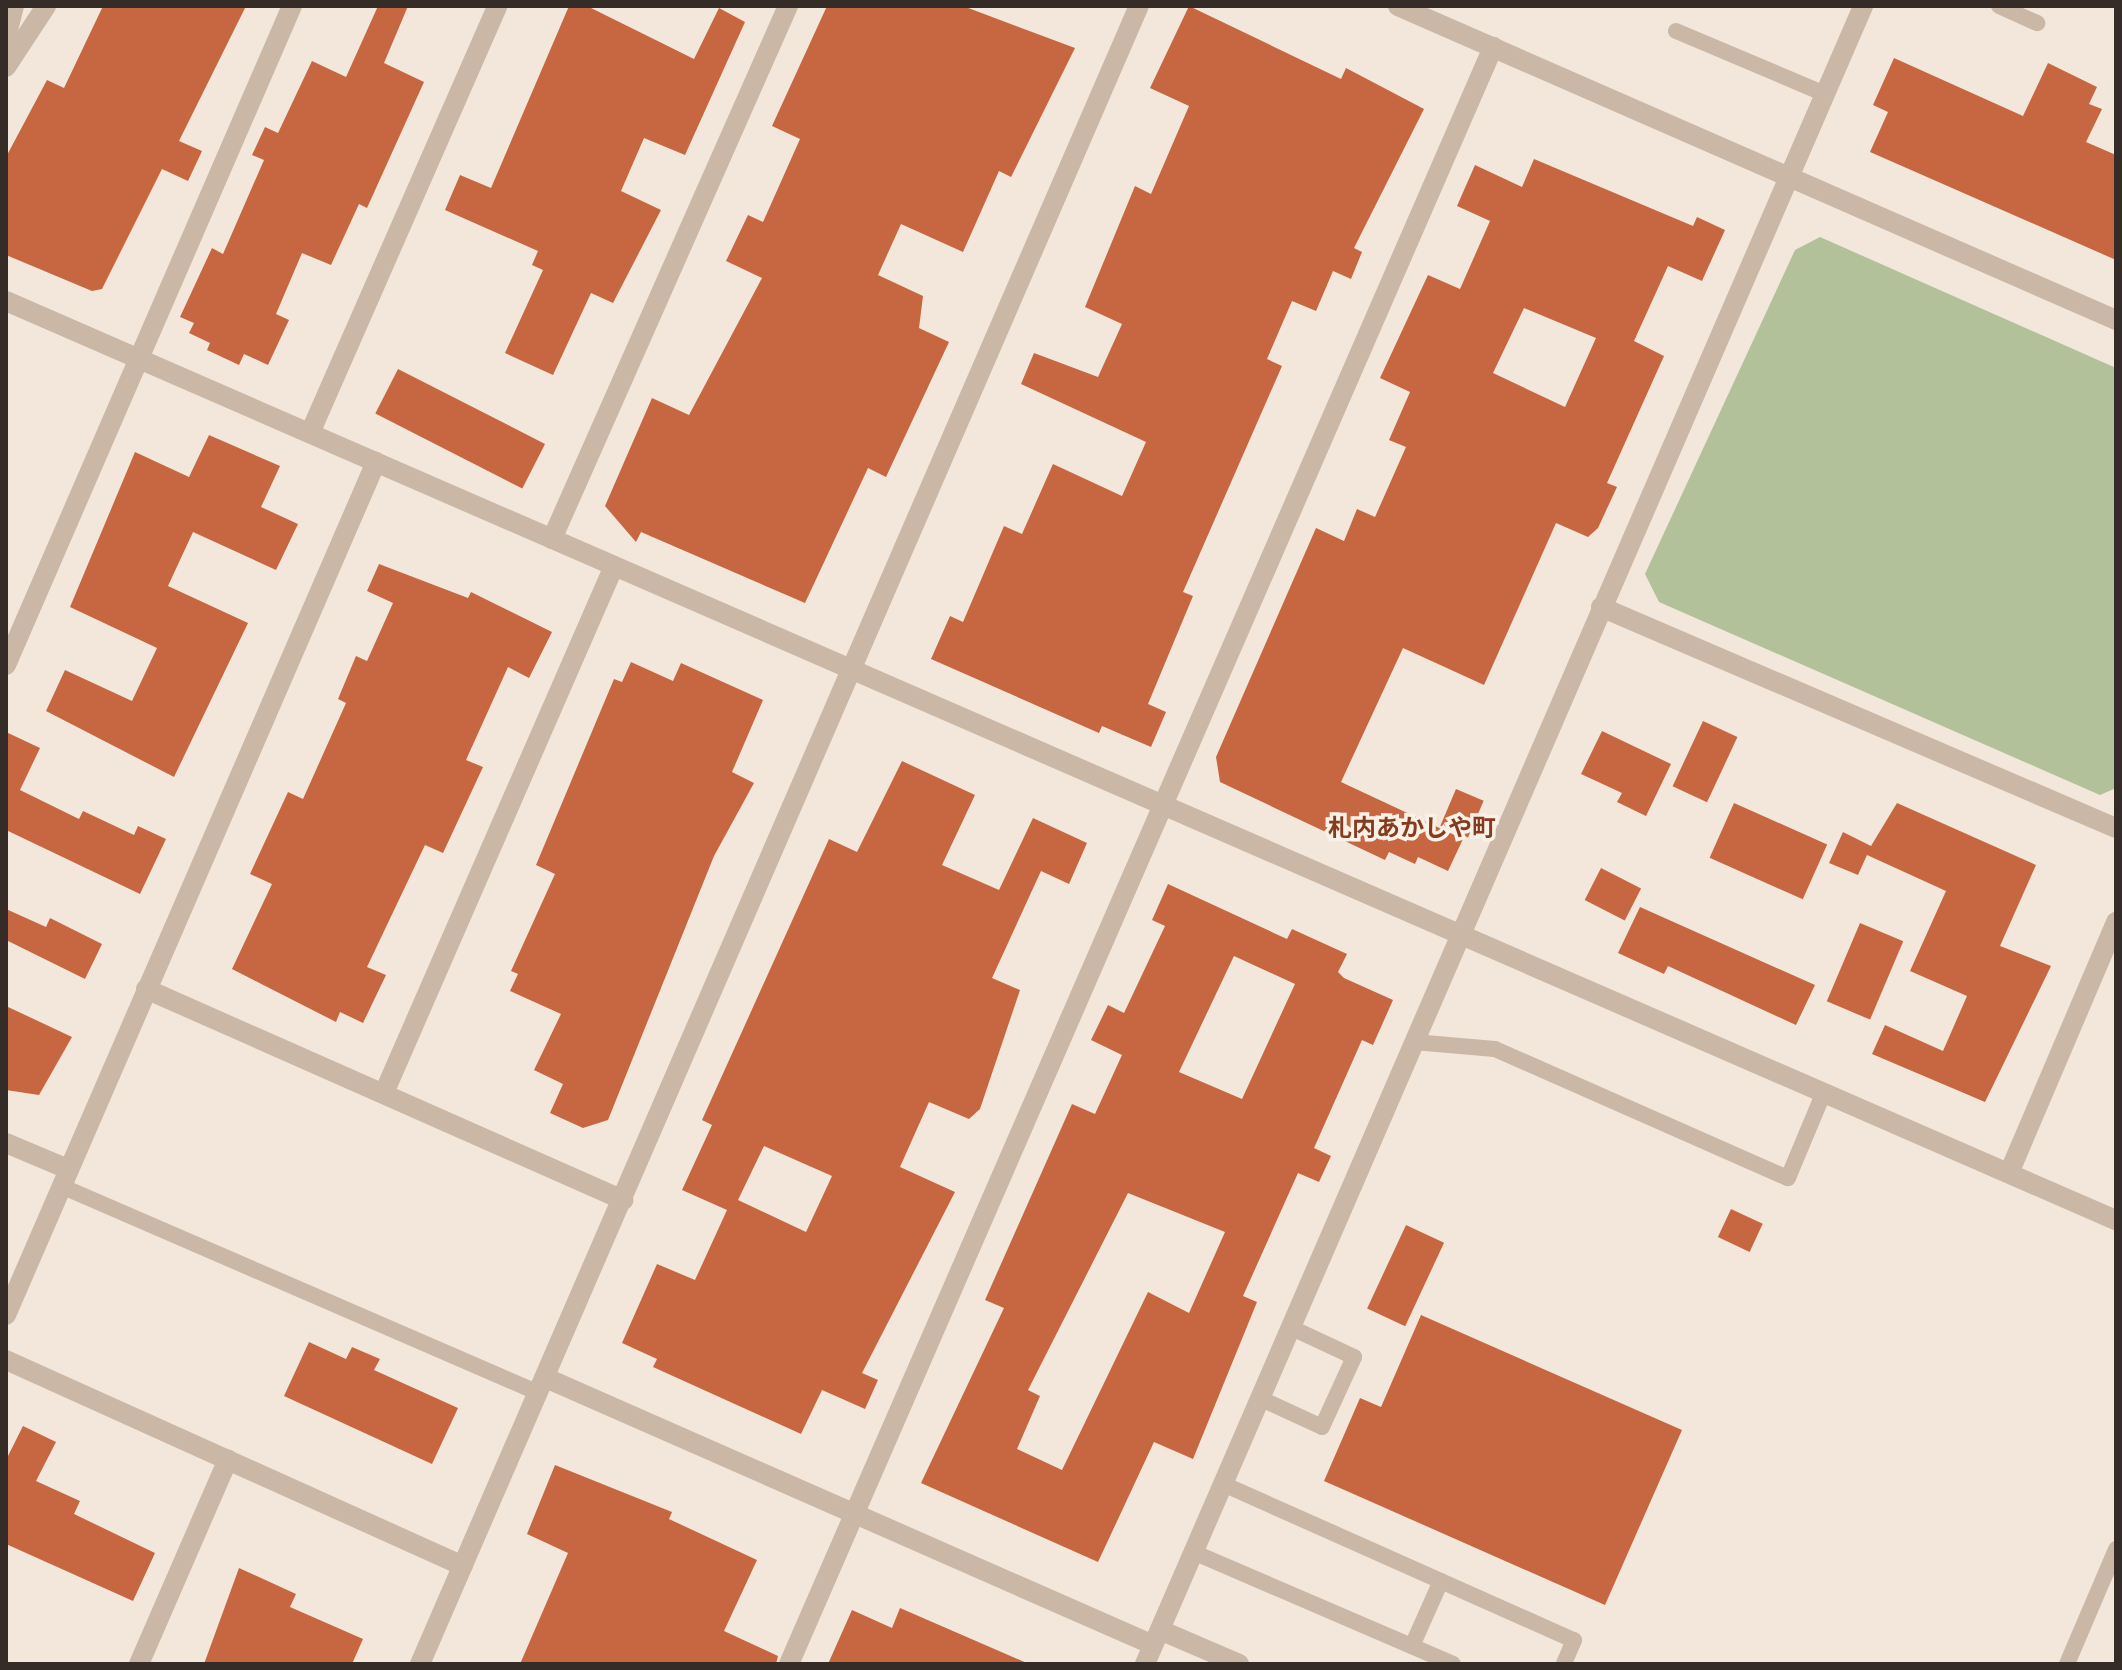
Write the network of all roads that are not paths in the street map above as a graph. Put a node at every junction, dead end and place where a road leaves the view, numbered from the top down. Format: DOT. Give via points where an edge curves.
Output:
graph roads {
  1 [pos="14,6"];
  2 [pos="46,6"];
  3 [pos="292,6"];
  4 [pos="497,6"];
  5 [pos="788,6"];
  6 [pos="1139,6"];
  7 [pos="1398,6"];
  8 [pos="1863,6"];
  9 [pos="1999,6"];
  10 [pos="2037,23"];
  11 [pos="1676,31"];
  12 [pos="6,38"];
  13 [pos="1493,47"];
  14 [pos="6,67"];
  15 [pos="1825,94"];
  16 [pos="1788,179"];
  17 [pos="6,301"];
  18 [pos="2116,320"];
  19 [pos="137,358"];
  20 [pos="310,433"];
  21 [pos="376,462"];
  22 [pos="552,539"];
  23 [pos="614,566"];
  24 [pos="1601,607"];
  25 [pos="6,665"];
  26 [pos="853,669"];
  27 [pos="1160,802"];
  28 [pos="2116,828"];
  29 [pos="2116,922"];
  30 [pos="1461,933"];
  31 [pos="146,989"];
  32 [pos="1414,1042"];
  33 [pos="1824,1092"];
  34 [pos="384,1093"];
  35 [pos="6,1143"];
  36 [pos="2009,1173"];
  37 [pos="65,1177"];
  38 [pos="623,1200"];
  39 [pos="2116,1220"];
  40 [pos="6,1315"];
  41 [pos="1290,1327"];
  42 [pos="6,1360"];
  43 [pos="542,1385"];
  44 [pos="1259,1398"];
  45 [pos="228,1459"];
  46 [pos="1223,1484"];
  47 [pos="854,1515"];
  48 [pos="2116,1549"];
  49 [pos="1193,1552"];
  50 [pos="463,1566"];
  51 [pos="1441,1581"];
  52 [pos="1153,1646"];
  53 [pos="1412,1646"];
  54 [pos="139,1664"];
  55 [pos="420,1664"];
  56 [pos="789,1664"];
  57 [pos="1239,1664"];
  58 [pos="1453,1664"];
  59 [pos="1564,1664"];
  60 [pos="2067,1664"];
  1 -- 12 [label="street"];
  2 -- 14 [label="street"];
  3 -- 19 [label="street"];
  4 -- 20 [label="street"];
  5 -- 22 [label="street"];
  6 -- 26 [label="street"];
  7 -- 13 [label="street"];
  8 -- 15 [label="street"];
  9 -- 10 [label="lane"];
  11 -- 15 [label="lane"];
  13 -- 16 [label="street"];
  13 -- 27 [label="street"];
  15 -- 16 [label="street"];
  16 -- 18 [label="street"];
  16 -- 24 [label="street"];
  17 -- 19 [label="street"];
  19 -- 20 [label="street"];
  19 -- 25 [label="street"];
  20 -- 21 [label="street"];
  21 -- 22 [label="street"];
  21 -- 31 [label="street"];
  22 -- 23 [label="street"];
  23 -- 26 [label="street"];
  23 -- 34 [label="street"];
  24 -- 28 [label="street"];
  24 -- 30 [label="street"];
  26 -- 27 [label="street"];
  26 -- 38 [label="street"];
  27 -- 30 [label="street"];
  27 -- 47 [label="street"];
  29 -- 36 [label="street"];
  30 -- 32 [label="street"];
  30 -- 33 [label="street"];
  31 -- 34 [label="street"];
  31 -- 37 [label="street"];
  32 -- 33 [label="lane" via="1495,1049 1788,1178"];
  32 -- 41 [label="street"];
  33 -- 36 [label="street"];
  34 -- 38 [label="street"];
  35 -- 37 [label="street"];
  36 -- 39 [label="street"];
  37 -- 40 [label="street"];
  37 -- 43 [label="lane"];
  38 -- 43 [label="street"];
  41 -- 44 [label="street"];
  41 -- 44 [label="lane" via="1354,1357 1322,1427"];
  42 -- 45 [label="street"];
  43 -- 47 [label="street"];
  43 -- 50 [label="street"];
  44 -- 46 [label="street"];
  45 -- 50 [label="street"];
  45 -- 54 [label="street"];
  46 -- 49 [label="street"];
  46 -- 51 [label="lane"];
  47 -- 52 [label="street"];
  47 -- 56 [label="street"];
  48 -- 60 [label="lane"];
  49 -- 52 [label="street"];
  49 -- 53 [label="lane"];
  50 -- 55 [label="street"];
  51 -- 53 [label="lane"];
  51 -- 59 [label="lane" via="1574,1640"];
  52 -- 57 [label="street"];
  53 -- 58 [label="lane"];
}
